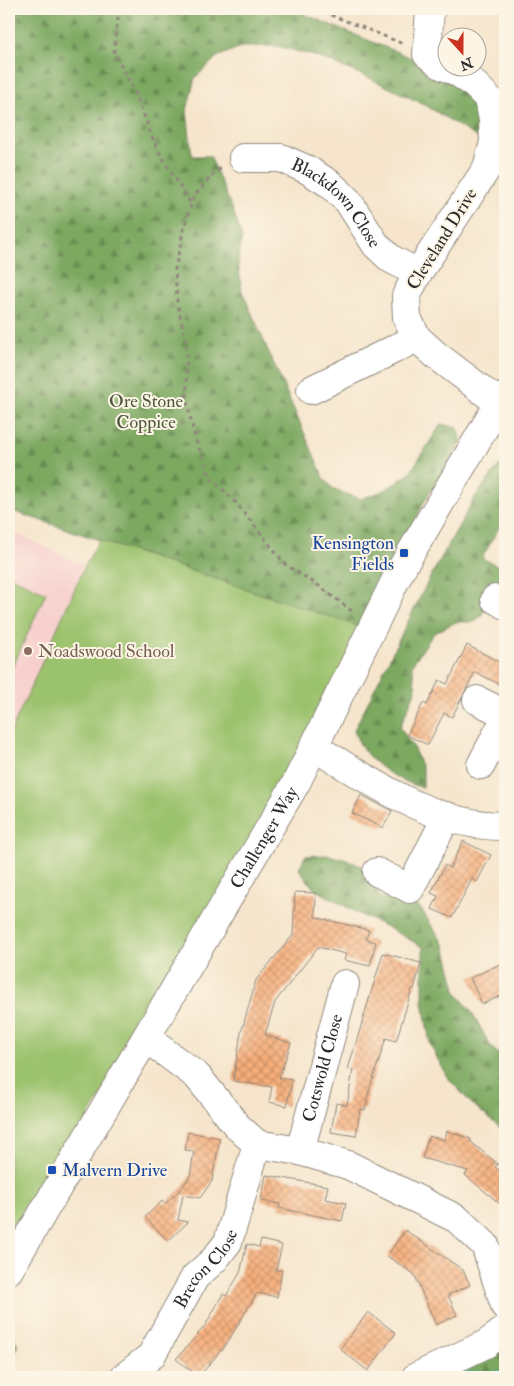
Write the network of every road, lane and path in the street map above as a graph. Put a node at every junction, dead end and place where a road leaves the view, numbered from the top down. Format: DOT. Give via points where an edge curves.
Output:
graph roads {
  1 [pos="119,9"];
  2 [pos="316,9"];
  3 [pos="430,9"];
  4 [pos="427,54"];
  5 [pos="243,158"];
  6 [pos="496,174"];
  7 [pos="191,204"];
  8 [pos="418,273"];
  9 [pos="417,338"];
  10 [pos="311,390"];
  11 [pos="502,400"];
  12 [pos="374,624"];
  13 [pos="477,700"];
  14 [pos="505,714"];
  15 [pos="505,719"];
  16 [pos="314,746"];
  17 [pos="481,765"];
  18 [pos="447,816"];
  19 [pos="505,826"];
  20 [pos="377,872"];
  21 [pos="345,984"];
  22 [pos="146,1038"];
  23 [pos="257,1144"];
  24 [pos="300,1151"];
  25 [pos="9,1270"];
  26 [pos="505,1306"];
  27 [pos="505,1330"];
  28 [pos="124,1377"];
  29 [pos="416,1377"];
  1 -- 7 [label="path" via="114,51 136,95 156,147"];
  2 -- 4 [label="path"];
  3 -- 4 [label="street"];
  4 -- 6 [label="street, Cleveland Drive" via="473,83 489,99 494,120"];
  5 -- 7 [label="path" via="217,170"];
  5 -- 8 [label="street, Blackdown Close" via="281,158 330,184 348,201 376,244 391,259"];
  6 -- 8 [label="street, Cleveland Drive"];
  7 -- 12 [label="path" via="175,270 176,302 186,342 187,402 211,478 238,504 286,565"];
  8 -- 9 [label="street, Cleveland Drive" via="406,296 407,318"];
  9 -- 10 [label="street"];
  9 -- 11 [label="street, Cleveland Drive" via="436,356"];
  11 -- 12 [label="street, Challenger Way" via="400,571"];
  12 -- 16 [label="street, Challenger Way"];
  13 -- 14 [label="street"];
  15 -- 17 [label="street"];
  16 -- 18 [label="street" via="380,787"];
  16 -- 22 [label="street, Challenger Way" via="296,783"];
  18 -- 19 [label="street"];
  18 -- 20 [label="street" via="410,889"];
  21 -- 24 [label="street, Cotswold Close"];
  22 -- 23 [label="street" via="197,1076 238,1127"];
  22 -- 25 [label="street, Challenger Way"];
  23 -- 24 [label="street"];
  23 -- 28 [label="street, Brecon Close" via="228,1242 195,1277 151,1356"];
  24 -- 26 [label="street" via="348,1165 457,1219 485,1245"];
  27 -- 29 [label="street" via="486,1344"];
}
